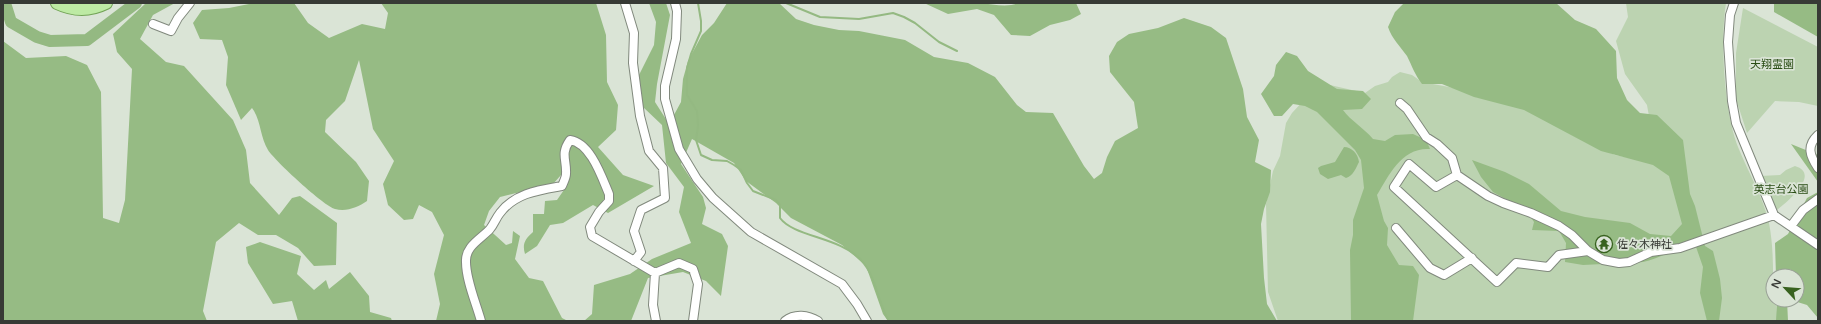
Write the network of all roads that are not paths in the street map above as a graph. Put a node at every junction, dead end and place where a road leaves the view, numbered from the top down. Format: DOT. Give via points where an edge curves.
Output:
graph roads {
  1 [pos="57,3"];
  2 [pos="106,3"];
  3 [pos="190,3"];
  4 [pos="625,3"];
  5 [pos="675,3"];
  6 [pos="1734,3"];
  7 [pos="153,24"];
  8 [pos="1400,103"];
  9 [pos="1818,135"];
  10 [pos="1818,168"];
  11 [pos="1457,175"];
  12 [pos="1818,200"];
  13 [pos="1774,216"];
  14 [pos="1791,226"];
  15 [pos="1396,228"];
  16 [pos="1818,245"];
  17 [pos="1588,251"];
  18 [pos="1472,258"];
  19 [pos="634,261"];
  20 [pos="655,273"];
  21 [pos="481,321"];
  22 [pos="656,321"];
  23 [pos="693,321"];
  24 [pos="785,321"];
  25 [pos="818,321"];
  26 [pos="867,321"];
  1 -- 2 [label="main road" via="67,8 87,10"];
  3 -- 7 [label="street" via="171,31"];
  4 -- 19 [label="street" via="634,33 633,63 640,116 649,151 663,168 665,198 640,210 634,231 641,252"];
  5 -- 26 [label="street" via="676,39 665,86 665,99 679,149 697,179 713,198 751,232 842,284"];
  6 -- 13 [label="street" via="1730,15 1728,42 1733,108 1736,123"];
  8 -- 11 [label="street" via="1426,137 1452,158"];
  9 -- 10 [label="street" via="1813,139 1810,148 1810,154"];
  11 -- 17 [label="street" via="1488,196 1559,226"];
  11 -- 18 [label="street" via="1436,187 1410,164 1394,187"];
  12 -- 14 [label="street" via="1803,210"];
  13 -- 14 [label="street"];
  13 -- 17 [label="street" via="1680,248 1651,252 1629,262 1603,260"];
  14 -- 16 [label="street"];
  15 -- 18 [label="street" via="1430,268 1444,276"];
  17 -- 18 [label="street" via="1559,255 1548,267 1516,263 1497,282"];
  19 -- 20 [label="street"];
  19 -- 21 [label="street" via="592,236 590,228 598,212 609,201 610,194 590,154 580,144 570,140 565,146 566,173 562,186 532,191 518,197 500,213 491,228 474,242 467,254 467,272"];
  20 -- 22 [label="street" via="653,305"];
  20 -- 23 [label="street" via="679,263 693,269 698,284"];
  24 -- 25 [label="street" via="790,317 799,316 812,317"];
}
